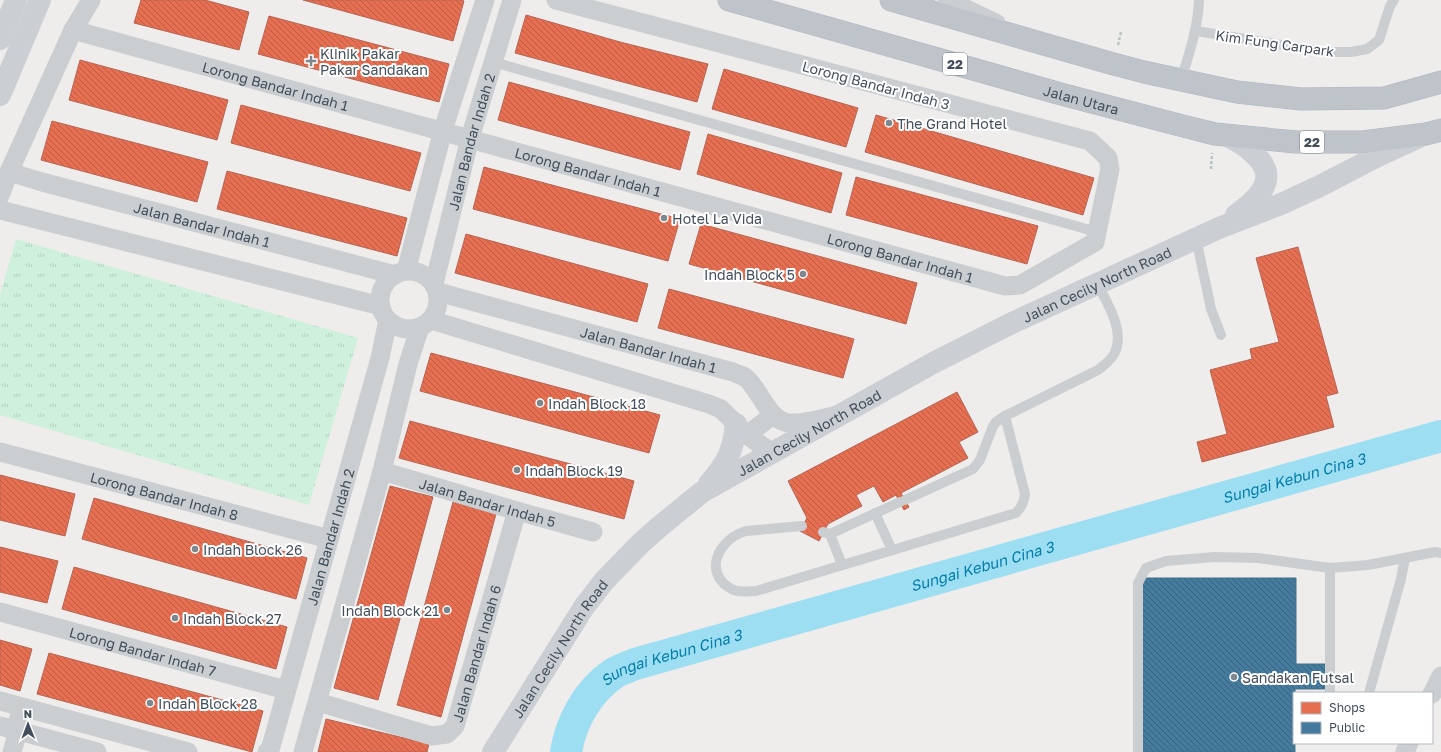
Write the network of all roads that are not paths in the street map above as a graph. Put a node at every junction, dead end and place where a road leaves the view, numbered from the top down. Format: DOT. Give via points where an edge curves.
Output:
graph roads {
  1 [pos="16,0"];
  2 [pos="40,0"];
  3 [pos="91,0"];
  4 [pos="485,0"];
  5 [pos="512,0"];
  6 [pos="556,0"];
  7 [pos="729,0"];
  8 [pos="891,0"];
  9 [pos="946,0"];
  10 [pos="1200,0"];
  11 [pos="1394,0"];
  12 [pos="73,30"];
  13 [pos="1196,31"];
  14 [pos="0,39"];
  15 [pos="1040,43"];
  16 [pos="494,62"];
  17 [pos="1181,80"];
  18 [pos="1441,82"];
  19 [pos="0,95"];
  20 [pos="443,130"];
  21 [pos="1433,132"];
  22 [pos="1226,135"];
  23 [pos="470,138"];
  24 [pos="10,172"];
  25 [pos="0,196"];
  26 [pos="0,210"];
  27 [pos="1219,228"];
  28 [pos="1096,237"];
  29 [pos="1196,238"];
  30 [pos="400,273"];
  31 [pos="1097,284"];
  32 [pos="436,288"];
  33 [pos="384,313"];
  34 [pos="425,324"];
  35 [pos="1221,335"];
  36 [pos="773,415"];
  37 [pos="840,415"];
  38 [pos="1004,416"];
  39 [pos="742,430"];
  40 [pos="0,452"];
  41 [pos="772,453"];
  42 [pos="382,471"];
  43 [pos="702,492"];
  44 [pos="517,511"];
  45 [pos="875,513"];
  46 [pos="802,526"];
  47 [pos="593,532"];
  48 [pos="329,539"];
  49 [pos="892,550"];
  50 [pos="1441,553"];
  51 [pos="1405,558"];
  52 [pos="842,565"];
  53 [pos="1330,568"];
  54 [pos="0,612"];
  55 [pos="1441,676"];
  56 [pos="286,690"];
  57 [pos="1330,692"];
  58 [pos="1369,692"];
  59 [pos="1433,692"];
  60 [pos="0,701"];
  61 [pos="318,702"];
  62 [pos="0,710"];
  63 [pos="0,726"];
  64 [pos="18,731"];
  65 [pos="271,751"];
  66 [pos="12,752"];
  67 [pos="97,752"];
  68 [pos="188,752"];
  69 [pos="303,752"];
  70 [pos="493,752"];
  71 [pos="1138,752"];
  1 -- 14 [label="main road"];
  2 -- 19 [label="main road"];
  3 -- 12 [label="street"];
  4 -- 20 [label="street, Jalan Bandar Indah 2"];
  5 -- 16 [label="street, Jalan Bandar Indah 2"];
  6 -- 28 [label="street, Lorong Bandar Indah 3" via="1090,141 1108,158 1110,169"];
  7 -- 22 [label="highway, Jalan Utara / 22" via="1061,94"];
  8 -- 15 [label="highway"];
  9 -- 15 [label="street"];
  10 -- 13 [label="lane"];
  11 -- 13 [label="lane, Kim Fung Carpark" via="1379,40 1367,49 1351,52 1319,52"];
  12 -- 20 [label="street, Lorong Bandar Indah 1"];
  12 -- 24 [label="street"];
  13 -- 17 [label="lane"];
  15 -- 17 [label="highway"];
  16 -- 23 [label="street, Jalan Bandar Indah 2"];
  16 -- 28 [label="lane"];
  17 -- 18 [label="highway" via="1237,92 1301,99 1384,98"];
  20 -- 23 [label="street, Lorong Bandar Indah 1"];
  20 -- 30 [label="street, Jalan Bandar Indah 2"];
  21 -- 22 [label="highway, Jalan Utara / 22" via="1363,142 1296,142"];
  21 -- 27 [label="main road, Jalan Cecily North Road" via="1281,204"];
  22 -- 27 [label="main road, Jalan Cecily North Road" via="1252,151 1262,162 1266,183 1254,201"];
  23 -- 28 [label="street, Lorong Bandar Indah 1" via="1005,286 1020,285"];
  23 -- 32 [label="street, Jalan Bandar Indah 2"];
  24 -- 25 [label="street"];
  24 -- 30 [label="street, Jalan Bandar Indah 1"];
  26 -- 33 [label="street"];
  27 -- 29 [label="main road, Jalan Cecily North Road"];
  29 -- 31 [label="main road, Jalan Cecily North Road"];
  29 -- 35 [label="lane" via="1211,309"];
  30 -- 32 [label="street" via="422,274"];
  30 -- 33 [label="street" via="383,288 380,298"];
  31 -- 37 [label="main road, Jalan Cecily North Road" via="933,362"];
  31 -- 38 [label="lane" via="1116,326 1116,352 1110,361 1098,370"];
  32 -- 34 [label="street" via="439,302 437,311"];
  32 -- 36 [label="street, Jalan Bandar Indah 1" via="733,372 745,378"];
  33 -- 34 [label="street" via="395,325 403,328 411,329"];
  33 -- 48 [label="street, Jalan Bandar Indah 2" via="380,358"];
  34 -- 39 [label="street" via="709,404 721,409"];
  34 -- 42 [label="street" via="408,364"];
  36 -- 37 [label="street, Jalan Bandar Indah 1" via="778,420 790,423"];
  36 -- 39 [label="street"];
  37 -- 41 [label="main road, Jalan Cecily North Road"];
  38 -- 45 [label="lane" via="993,426 980,460 973,468"];
  38 -- 49 [label="lane" via="1024,485 1024,502 1021,508 1016,513"];
  39 -- 41 [label="street"];
  39 -- 43 [label="main road" via="734,441 728,459"];
  40 -- 48 [label="street, Lorong Bandar Indah 8"];
  41 -- 43 [label="main road, Jalan Cecily North Road"];
  42 -- 44 [label="street, Jalan Bandar Indah 5"];
  42 -- 61 [label="street"];
  43 -- 70 [label="main road, Jalan Cecily North Road" via="645,540 604,581 584,607"];
  44 -- 47 [label="street, Jalan Bandar Indah 5"];
  44 -- 61 [label="street, Jalan Bandar Indah 6" via="455,726 447,734 432,736"];
  45 -- 49 [label="lane"];
  45 -- 52 [label="lane" via="826,533"];
  46 -- 52 [label="lane" via="738,533 726,542 718,555 718,576 730,588 747,592"];
  48 -- 56 [label="street, Jalan Bandar Indah 2"];
  49 -- 52 [label="lane"];
  50 -- 51 [label="lane"];
  51 -- 53 [label="lane" via="1368,565"];
  51 -- 58 [label="lane"];
  53 -- 57 [label="lane"];
  53 -- 71 [label="lane" via="1258,558 1215,557 1166,561 1146,568 1138,582"];
  54 -- 56 [label="street, Lorong Bandar Indah 7"];
  55 -- 59 [label="street"];
  56 -- 65 [label="street, Jalan Bandar Indah 2"];
  60 -- 68 [label="street"];
  61 -- 69 [label="street"];
  62 -- 64 [label="street" via="16,716 19,722"];
  63 -- 64 [label="street"];
  64 -- 66 [label="street"];
  64 -- 67 [label="street"];
}
